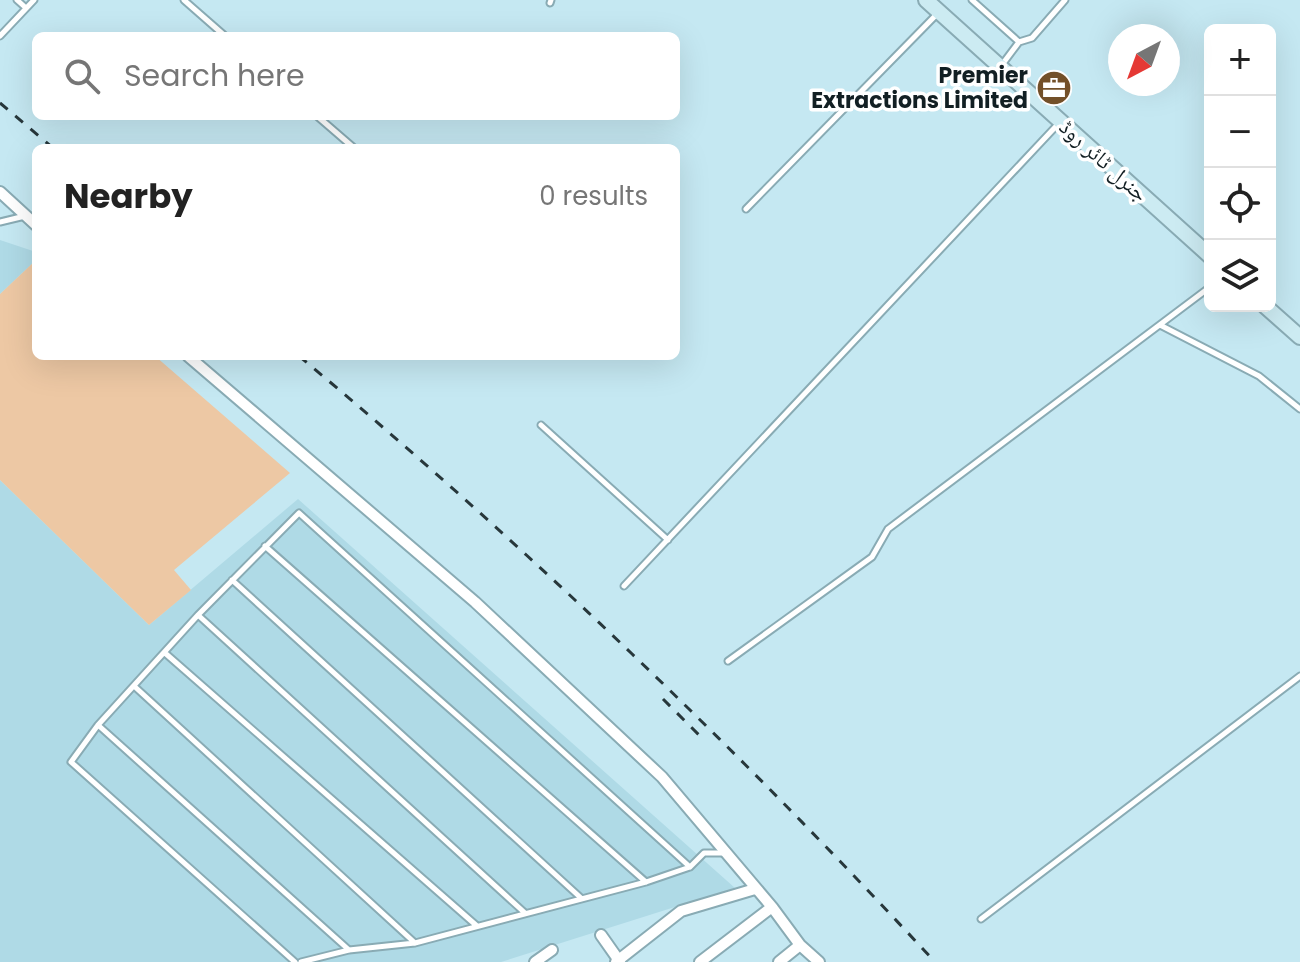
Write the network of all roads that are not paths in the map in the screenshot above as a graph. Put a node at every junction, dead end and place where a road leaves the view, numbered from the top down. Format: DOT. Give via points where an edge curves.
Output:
graph roads {
  1 [pos="17,0"];
  2 [pos="34,0"];
  3 [pos="184,0"];
  4 [pos="926,0"];
  5 [pos="972,0"];
  6 [pos="1065,0"];
  7 [pos="26,8"];
  8 [pos="939,12"];
  9 [pos="220,32"];
  10 [pos="0,36"];
  11 [pos="1019,42"];
  12 [pos="1000,67"];
  13 [pos="322,120"];
  14 [pos="1061,121"];
  15 [pos="349,144"];
  16 [pos="0,192"];
  17 [pos="746,209"];
  18 [pos="25,216"];
  19 [pos="0,222"];
  20 [pos="32,222"];
  21 [pos="1204,251"];
  22 [pos="1204,292"];
  23 [pos="1272,312"];
  24 [pos="1160,325"];
  25 [pos="1300,337"];
  26 [pos="193,360"];
  27 [pos="1300,409"];
  28 [pos="541,425"];
  29 [pos="668,540"];
  30 [pos="265,546"];
  31 [pos="232,580"];
  32 [pos="624,586"];
  33 [pos="198,615"];
  34 [pos="165,653"];
  35 [pos="728,661"];
  36 [pos="1300,676"];
  37 [pos="134,686"];
  38 [pos="98,725"];
  39 [pos="724,853"];
  40 [pos="690,867"];
  41 [pos="646,882"];
  42 [pos="755,889"];
  43 [pos="581,898"];
  44 [pos="772,907"];
  45 [pos="525,913"];
  46 [pos="981,919"];
  47 [pos="477,926"];
  48 [pos="601,935"];
  49 [pos="415,943"];
  50 [pos="800,945"];
  51 [pos="349,950"];
  52 [pos="552,950"];
  53 [pos="618,961"];
  54 [pos="295,962"];
  55 [pos="301,962"];
  56 [pos="535,962"];
  57 [pos="700,962"];
  58 [pos="779,962"];
  59 [pos="819,962"];
  1 -- 7 [label="lane"];
  2 -- 7 [label="lane"];
  3 -- 9 [label="lane"];
  4 -- 8 [label="street, جنرل ٹائر روڈ"];
  5 -- 11 [label="lane"];
  6 -- 11 [label="lane" via="1032,38"];
  7 -- 10 [label="lane"];
  8 -- 12 [label="street, جنرل ٹائر روڈ"];
  8 -- 17 [label="lane"];
  11 -- 12 [label="lane"];
  12 -- 14 [label="street, جنرل ٹائر روڈ"];
  13 -- 15 [label="lane"];
  14 -- 21 [label="street, جنرل ٹائر روڈ"];
  14 -- 29 [label="lane"];
  16 -- 18 [label="street"];
  18 -- 19 [label="lane"];
  18 -- 20 [label="street"];
  22 -- 24 [label="lane"];
  23 -- 25 [label="street"];
  24 -- 27 [label="lane" via="1259,376"];
  24 -- 35 [label="lane" via="888,529 862,565"];
  26 -- 39 [label="street" via="486,613 662,777"];
  28 -- 29 [label="lane"];
  29 -- 32 [label="lane"];
  30 -- 31 [label="lane"];
  30 -- 40 [label="lane" via="299,513"];
  30 -- 41 [label="lane"];
  31 -- 33 [label="lane"];
  31 -- 43 [label="lane"];
  33 -- 34 [label="lane"];
  33 -- 45 [label="lane"];
  34 -- 37 [label="lane"];
  34 -- 47 [label="lane"];
  36 -- 46 [label="lane"];
  37 -- 38 [label="lane"];
  37 -- 49 [label="lane"];
  38 -- 51 [label="lane"];
  38 -- 54 [label="lane" via="71,762"];
  39 -- 40 [label="lane" via="704,853"];
  39 -- 42 [label="street"];
  40 -- 41 [label="lane"];
  41 -- 43 [label="lane"];
  42 -- 44 [label="street"];
  42 -- 53 [label="street" via="681,911"];
  43 -- 45 [label="lane"];
  44 -- 50 [label="street"];
  44 -- 57 [label="street"];
  45 -- 47 [label="lane"];
  47 -- 49 [label="lane"];
  48 -- 53 [label="street"];
  49 -- 51 [label="lane"];
  50 -- 58 [label="street"];
  50 -- 59 [label="street"];
  51 -- 55 [label="lane"];
  52 -- 56 [label="street"];
}
